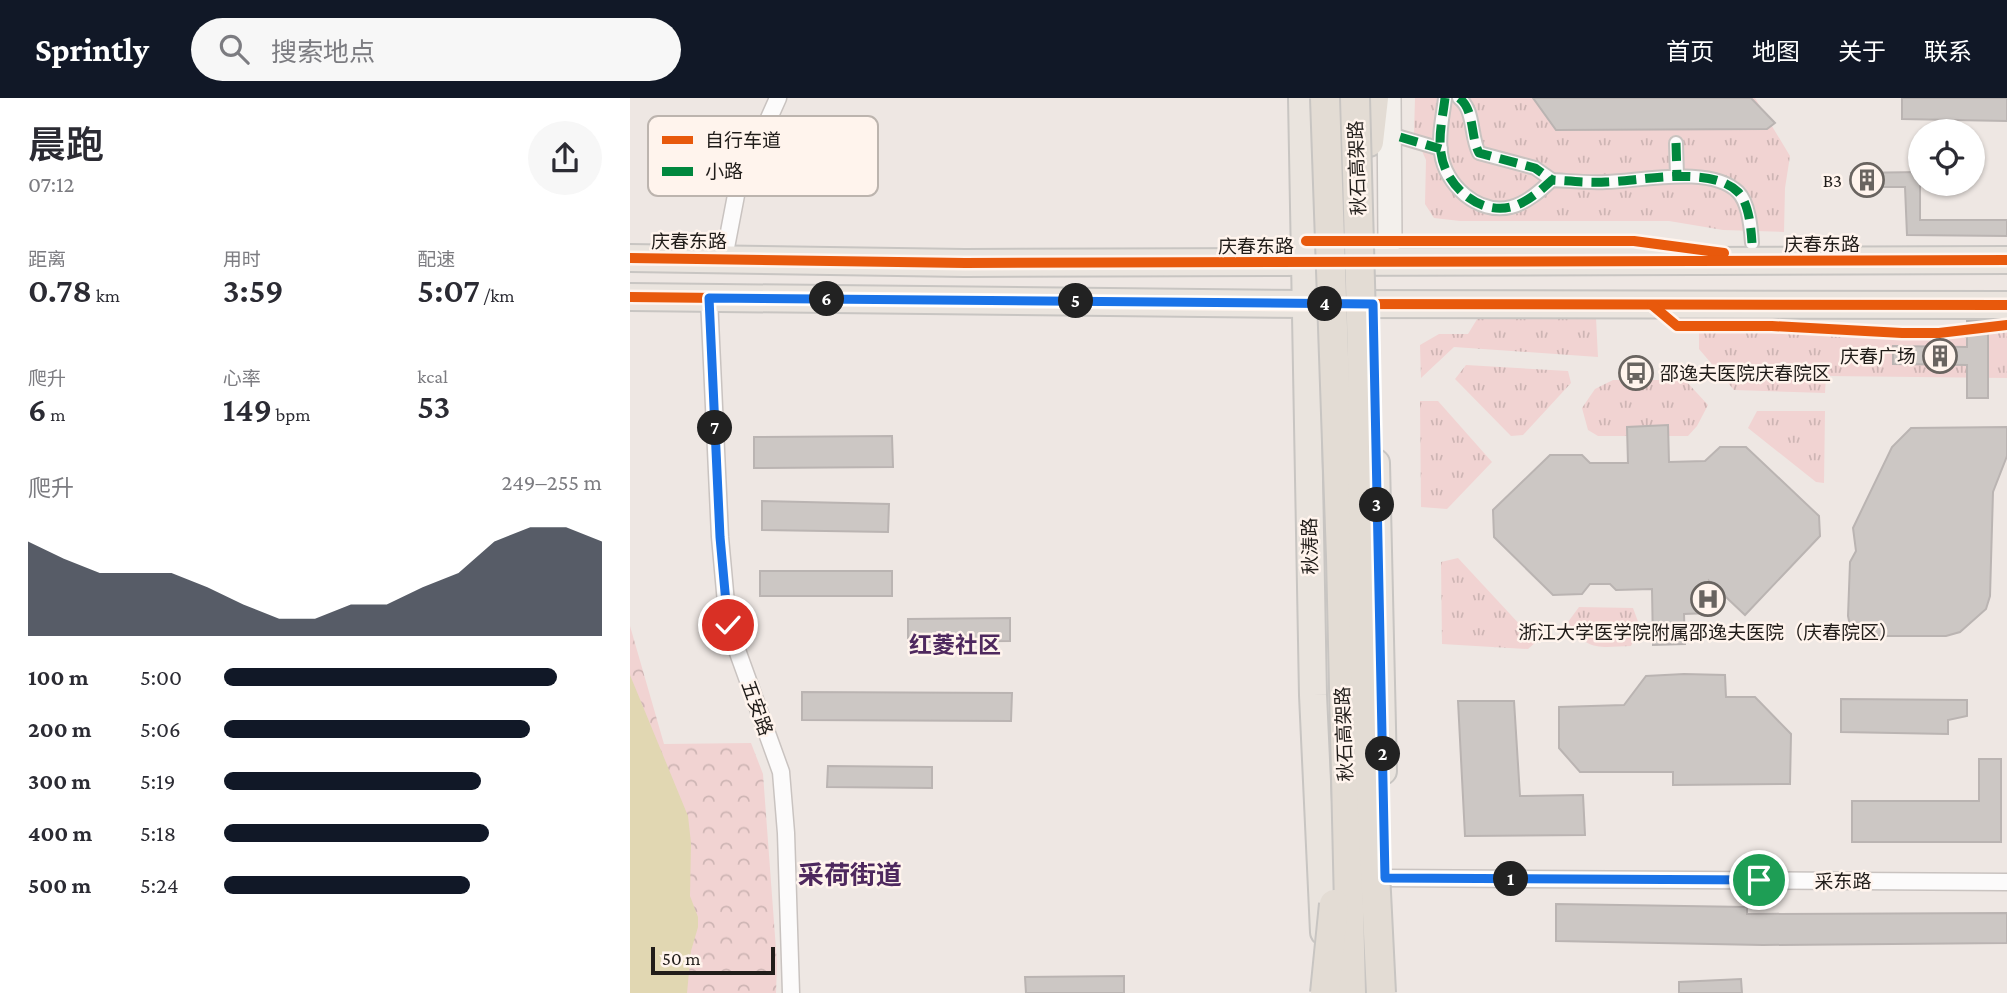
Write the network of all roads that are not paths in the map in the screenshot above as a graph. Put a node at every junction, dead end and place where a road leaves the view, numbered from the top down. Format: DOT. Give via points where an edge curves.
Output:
graph roads {
  1 [pos="778,98"];
  2 [pos="1303,98"];
  3 [pos="1325,98"];
  4 [pos="1355,98"];
  5 [pos="1372,98"];
  6 [pos="1389,98"];
  7 [pos="1445,98"];
  8 [pos="1459,98"];
  9 [pos="770,116"];
  10 [pos="1400,137"];
  11 [pos="1369,142"];
  12 [pos="1676,143"];
  13 [pos="1440,149"];
  14 [pos="1677,176"];
  15 [pos="1552,180"];
  16 [pos="736,196"];
  17 [pos="1752,243"];
  18 [pos="630,258"];
  19 [pos="724,258"];
  20 [pos="2007,260"];
  21 [pos="1372,263"];
  22 [pos="1307,264"];
  23 [pos="630,297"];
  24 [pos="709,298"];
  25 [pos="1306,304"];
  26 [pos="1373,304"];
  27 [pos="2007,305"];
  28 [pos="1346,793"];
  29 [pos="1385,878"];
  30 [pos="2007,882"];
  31 [pos="790,993"];
  32 [pos="1326,993"];
  33 [pos="1351,993"];
  34 [pos="1381,993"];
  35 [pos="1390,993"];
  1 -- 9 [label="street"];
  2 -- 22 [label="main road, 秋涛路"];
  3 -- 28 [label="highway, 秋石高架路, bridge"];
  4 -- 34 [label="highway, 秋石高架路, bridge" via="1364,650"];
  5 -- 11 [label="highway"];
  6 -- 21 [label="main road" via="1390,241"];
  7 -- 13 [label="street"];
  8 -- 15 [label="street" via="1470,114 1472,141 1479,153 1535,168"];
  10 -- 13 [label="street"];
  11 -- 21 [label="main road"];
  12 -- 14 [label="street"];
  13 -- 15 [label="street" via="1455,187 1485,206 1510,207"];
  14 -- 15 [label="street" via="1605,183"];
  14 -- 17 [label="street" via="1716,180 1738,192 1750,219"];
  16 -- 19 [label="street"];
  18 -- 19 [label="main road, 庆春东路"];
  19 -- 22 [label="main road, 庆春东路"];
  20 -- 21 [label="main road, 庆春东路"];
  21 -- 22 [label="main road, 庆春东路"];
  21 -- 26 [label="main road"];
  22 -- 25 [label="main road, 秋涛路"];
  23 -- 24 [label="main road"];
  24 -- 25 [label="main road"];
  24 -- 31 [label="street, 五安路" via="728,625 781,772"];
  25 -- 26 [label="main road"];
  25 -- 32 [label="main road, 秋涛路" via="1313,695"];
  26 -- 27 [label="main road"];
  26 -- 29 [label="main road"];
  28 -- 32 [label="highway, bridge"];
  28 -- 33 [label="highway, 秋石高架路, bridge"];
  29 -- 30 [label="street, 采东路"];
  29 -- 35 [label="main road"];
}
